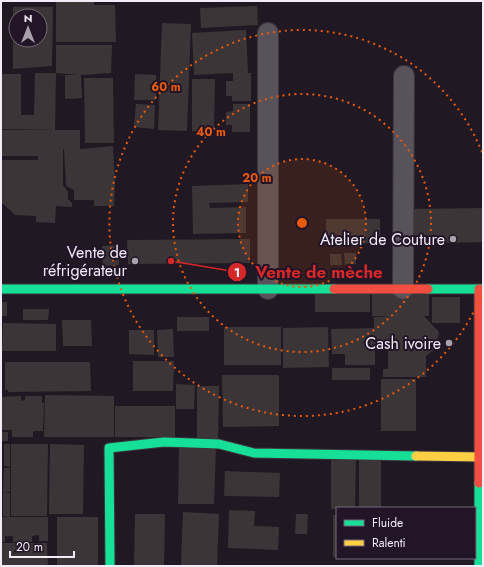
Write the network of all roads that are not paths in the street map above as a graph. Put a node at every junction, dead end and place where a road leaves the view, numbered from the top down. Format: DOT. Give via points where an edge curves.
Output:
graph roads {
  1 [pos="268,33"];
  2 [pos="404,76"];
  3 [pos="1,289"];
  4 [pos="268,289"];
  5 [pos="404,289"];
  6 [pos="481,289"];
  7 [pos="481,456"];
  8 [pos="480,564"];
  9 [pos="110,566"];
  1 -- 4 [label="street"];
  2 -- 5 [label="street"];
  3 -- 4 [label="street"];
  4 -- 5 [label="street"];
  5 -- 6 [label="street"];
  6 -- 7 [label="street"];
  7 -- 8 [label="street"];
  7 -- 9 [label="street" via="254,453 220,444 164,442 109,448"];
}
